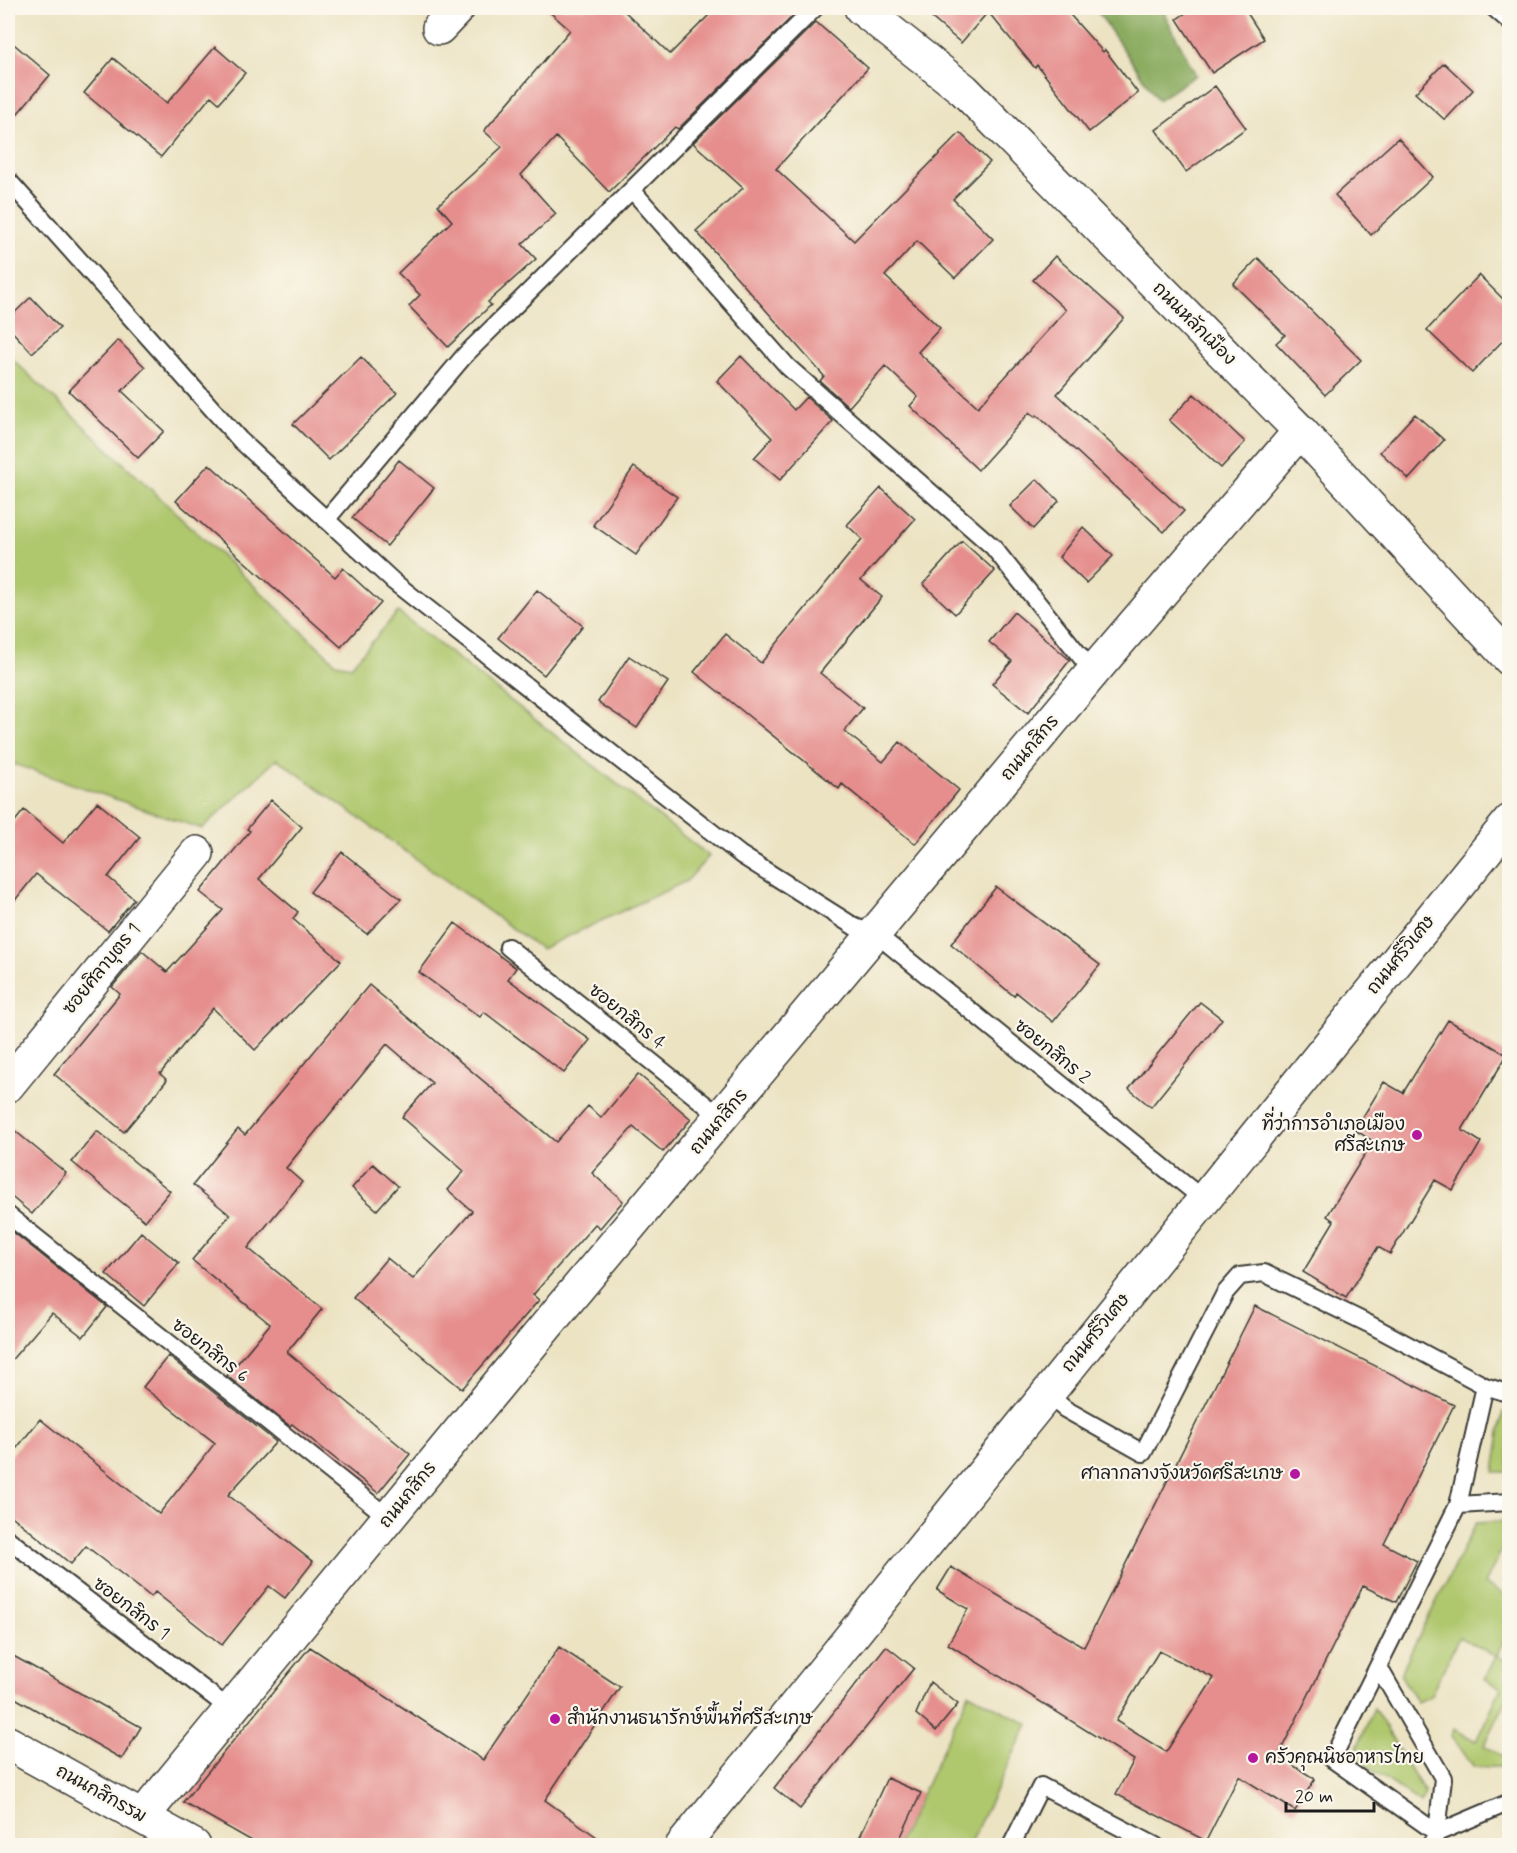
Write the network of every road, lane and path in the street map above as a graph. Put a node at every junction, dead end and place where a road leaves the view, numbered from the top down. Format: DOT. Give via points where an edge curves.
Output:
graph roads {
  1 [pos="815,8"];
  2 [pos="861,8"];
  3 [pos="1494,8"];
  4 [pos="1509,22"];
  5 [pos="8,180"];
  6 [pos="632,190"];
  7 [pos="1300,431"];
  8 [pos="326,520"];
  9 [pos="1509,659"];
  10 [pos="1093,672"];
  11 [pos="1509,821"];
  12 [pos="197,853"];
  13 [pos="876,934"];
  14 [pos="508,947"];
  15 [pos="8,1085"];
  16 [pos="722,1118"];
  17 [pos="1204,1200"];
  18 [pos="8,1215"];
  19 [pos="1485,1386"];
  20 [pos="1047,1394"];
  21 [pos="1509,1395"];
  22 [pos="1509,1502"];
  23 [pos="1458,1505"];
  24 [pos="389,1518"];
  25 [pos="8,1539"];
  26 [pos="1378,1666"];
  27 [pos="231,1710"];
  28 [pos="8,1743"];
  29 [pos="1509,1802"];
  30 [pos="142,1817"];
  31 [pos="1434,1839"];
  32 [pos="194,1845"];
  33 [pos="682,1845"];
  34 [pos="1011,1845"];
  35 [pos="1156,1845"];
  1 -- 6 [label="lane"];
  2 -- 7 [label="street, ถนนหลักเมือง" via="964,90"];
  3 -- 4 [label="lane"];
  5 -- 8 [label="lane, ซอยกสิกร 2" via="240,440"];
  6 -- 8 [label="lane" via="465,355"];
  6 -- 10 [label="lane" via="788,366 993,547"];
  7 -- 9 [label="street, ถนนหลักเมือง"];
  7 -- 10 [label="street, ถนนกสิกร"];
  8 -- 13 [label="lane, ซอยกสิกร 2" via="394,582 741,855 855,927"];
  10 -- 13 [label="street, ถนนกสิกร"];
  11 -- 17 [label="street, ถนนศรีวิเศษ"];
  12 -- 15 [label="street, ซอยศิลาบุตร 1"];
  13 -- 16 [label="street, ถนนกสิกร"];
  13 -- 17 [label="lane, ซอยกสิกร 2"];
  14 -- 16 [label="lane, ซอยกสิกร 4"];
  16 -- 24 [label="street, ถนนกสิกร"];
  17 -- 20 [label="street, ถนนศรีวิเศษ"];
  18 -- 24 [label="lane, ซอยกสิกร 6"];
  19 -- 20 [label="lane" via="1369,1323 1264,1273 1240,1276 1225,1293 1143,1453 1065,1409"];
  19 -- 21 [label="lane"];
  19 -- 23 [label="lane"];
  20 -- 33 [label="street, ถนนศรีวิเศษ"];
  22 -- 23 [label="lane"];
  23 -- 26 [label="lane"];
  24 -- 27 [label="street, ถนนกสิกร"];
  25 -- 27 [label="lane, ซอยกสิกร 1"];
  26 -- 31 [label="lane" via="1443,1778"];
  26 -- 31 [label="lane" via="1332,1759"];
  27 -- 30 [label="street, ถนนกสิกร"];
  28 -- 30 [label="street, ถนนกสิกรรม"];
  29 -- 31 [label="lane"];
  30 -- 32 [label="street, ถนนกสิกรรม"];
  34 -- 35 [label="lane" via="1041,1786"];
}
